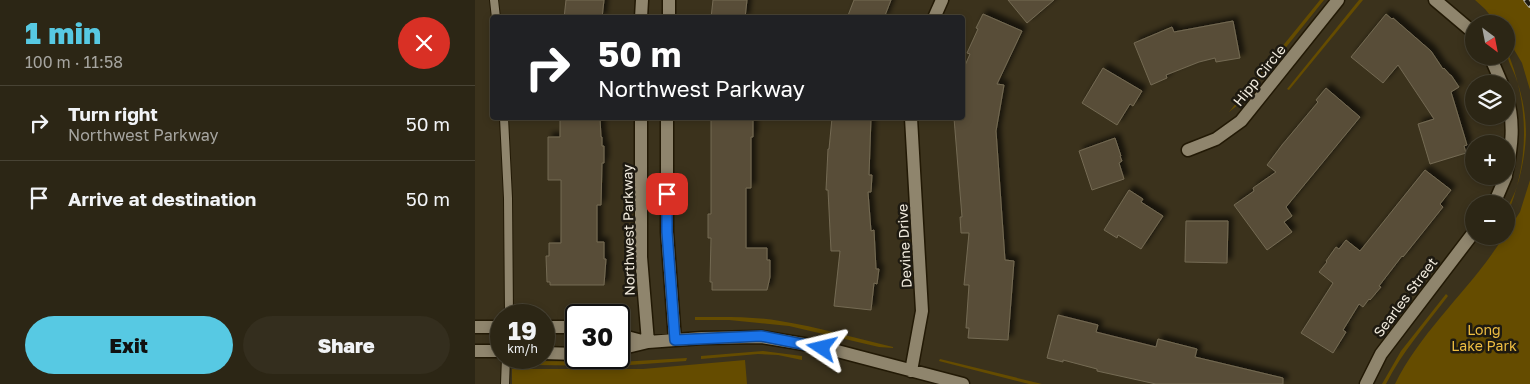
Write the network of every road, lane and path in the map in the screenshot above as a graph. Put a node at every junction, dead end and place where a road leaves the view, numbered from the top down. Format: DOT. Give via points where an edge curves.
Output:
graph roads {
  1 [pos="494,0"];
  2 [pos="642,0"];
  3 [pos="669,0"];
  4 [pos="942,0"];
  5 [pos="1338,0"];
  6 [pos="1435,0"];
  7 [pos="496,15"];
  8 [pos="641,15"];
  9 [pos="669,15"];
  10 [pos="935,15"];
  11 [pos="1465,25"];
  12 [pos="504,120"];
  13 [pos="641,120"];
  14 [pos="667,120"];
  15 [pos="911,120"];
  16 [pos="1187,150"];
  17 [pos="1465,244"];
  18 [pos="509,304"];
  19 [pos="475,326"];
  20 [pos="490,327"];
  21 [pos="630,338"];
  22 [pos="675,340"];
  23 [pos="648,342"];
  24 [pos="630,346"];
  25 [pos="475,351"];
  26 [pos="490,351"];
  27 [pos="506,369"];
  28 [pos="911,371"];
  29 [pos="505,384"];
  30 [pos="963,384"];
  31 [pos="1366,384"];
  1 -- 7 [label="lane"];
  2 -- 8 [label="street"];
  3 -- 9 [label="street"];
  4 -- 10 [label="street"];
  5 -- 16 [label="street, Hipp Circle" via="1241,121 1216,139"];
  6 -- 11 [label="street"];
  12 -- 18 [label="lane"];
  13 -- 23 [label="street, Northwest Parkway" via="641,257"];
  14 -- 22 [label="street" via="667,232"];
  15 -- 28 [label="street, Devine Drive" via="922,311"];
  17 -- 31 [label="street, Searles Street" via="1381,354"];
  19 -- 20 [label="street"];
  21 -- 23 [label="street"];
  22 -- 23 [label="street"];
  22 -- 28 [label="street" via="761,336"];
  23 -- 24 [label="street"];
  25 -- 26 [label="street"];
  27 -- 29 [label="lane"];
  28 -- 30 [label="street"];
}
